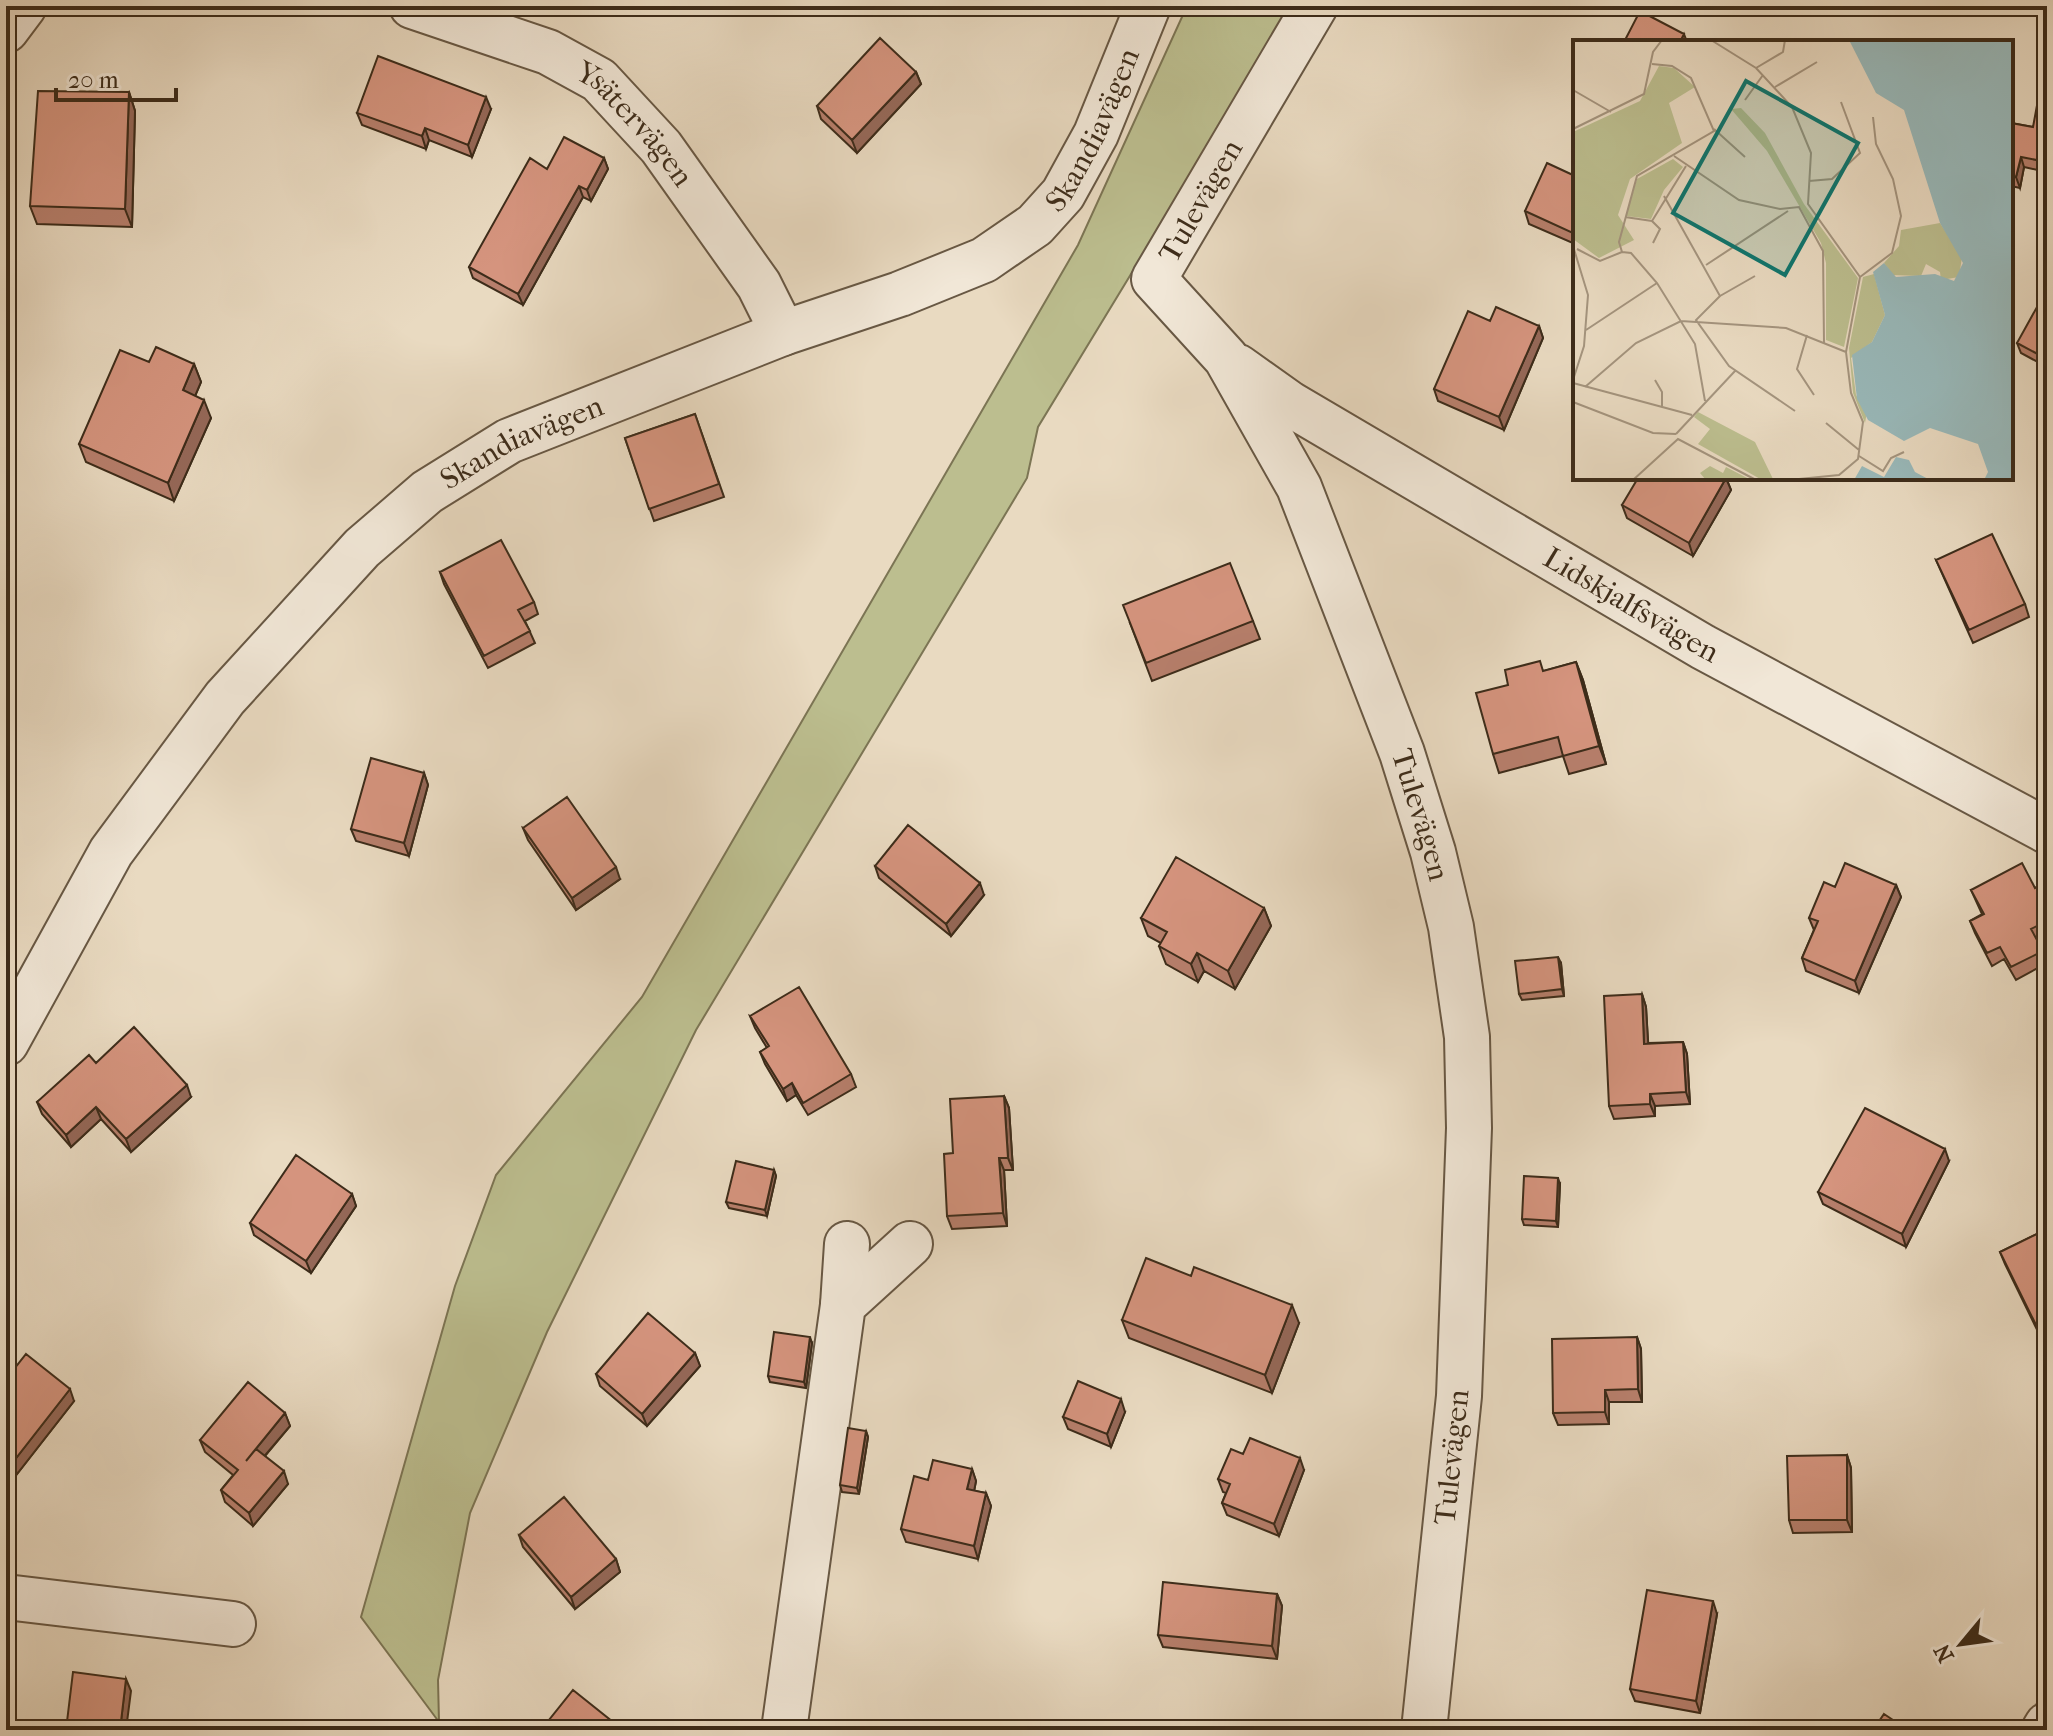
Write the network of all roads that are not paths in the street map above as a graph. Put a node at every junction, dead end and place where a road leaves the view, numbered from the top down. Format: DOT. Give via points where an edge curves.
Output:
graph roads {
  1 [pos="24,6"];
  2 [pos="412,6"];
  3 [pos="1148,6"];
  4 [pos="1315,6"];
  5 [pos="6,30"];
  6 [pos="783,333"];
  7 [pos="1226,358"];
  8 [pos="2047,831"];
  9 [pos="6,1043"];
  10 [pos="847,1244"];
  11 [pos="910,1244"];
  12 [pos="843,1305"];
  13 [pos="6,1597"];
  14 [pos="233,1624"];
  15 [pos="784,1730"];
  16 [pos="1424,1730"];
  1 -- 5 [label="street"];
  2 -- 6 [label="street, Ysätervägen" via="548,52 599,80 661,147 759,285"];
  3 -- 6 [label="street, Skandiavägen" via="1096,134 1063,194 1035,225 984,260"];
  4 -- 7 [label="street, Tulevägen" via="1154,279"];
  6 -- 9 [label="street, Skandiavägen" via="509,441 427,492 362,548 225,698 111,852"];
  7 -- 8 [label="street, Lidskjalfsvägen" via="1290,404 1703,647"];
  7 -- 16 [label="street, Tulevägen" via="1299,487 1372,670 1433,852 1467,1037 1460,1381"];
  10 -- 12 [label="street"];
  11 -- 12 [label="street"];
  12 -- 15 [label="street"];
  13 -- 14 [label="street"];
}
